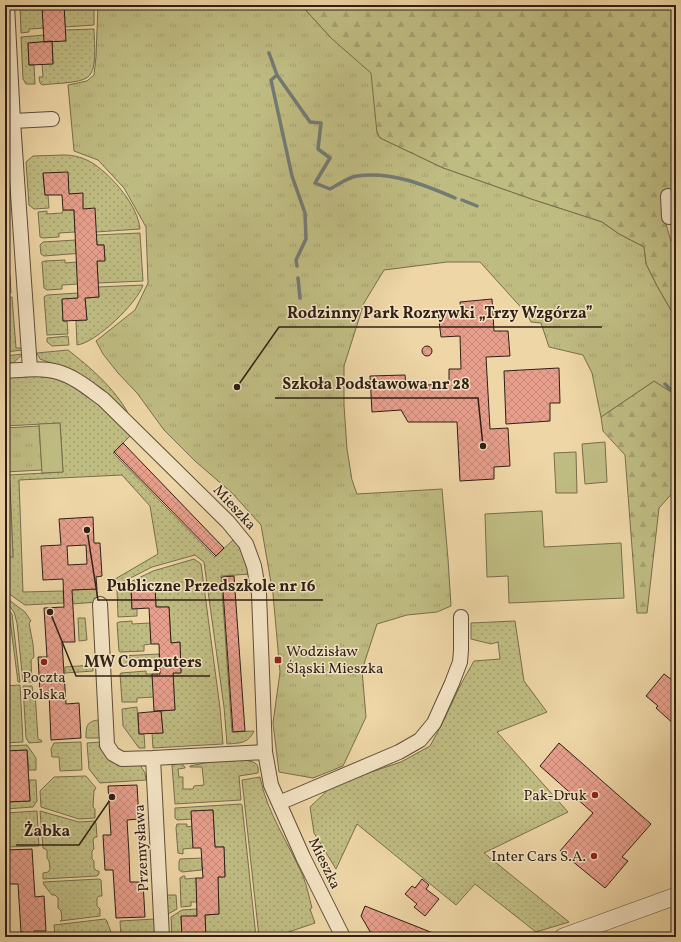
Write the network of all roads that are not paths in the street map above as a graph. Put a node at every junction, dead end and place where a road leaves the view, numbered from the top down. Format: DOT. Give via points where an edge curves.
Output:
graph roads {
  1 [pos="7,5"];
  2 [pos="52,119"];
  3 [pos="11,125"];
  4 [pos="30,369"];
  5 [pos="5,371"];
  6 [pos="100,604"];
  7 [pos="461,616"];
  8 [pos="265,752"];
  9 [pos="153,758"];
  10 [pos="279,803"];
  11 [pos="676,896"];
  12 [pos="162,937"];
  13 [pos="342,937"];
  14 [pos="563,937"];
  1 -- 3 [label="street"];
  2 -- 3 [label="street"];
  3 -- 4 [label="street"];
  4 -- 5 [label="street, Mieszka"];
  4 -- 8 [label="street, Mieszka" via="57,372 80,383 103,400 228,522 246,544 254,566 259,594"];
  6 -- 9 [label="street" via="107,745 112,754 122,759"];
  7 -- 10 [label="street" via="460,662 434,723 420,740 399,752"];
  8 -- 9 [label="street"];
  8 -- 10 [label="street, Mieszka" via="271,785"];
  9 -- 12 [label="street, Przemysława"];
  10 -- 13 [label="street, Mieszka"];
  11 -- 14 [label="street"];
}
